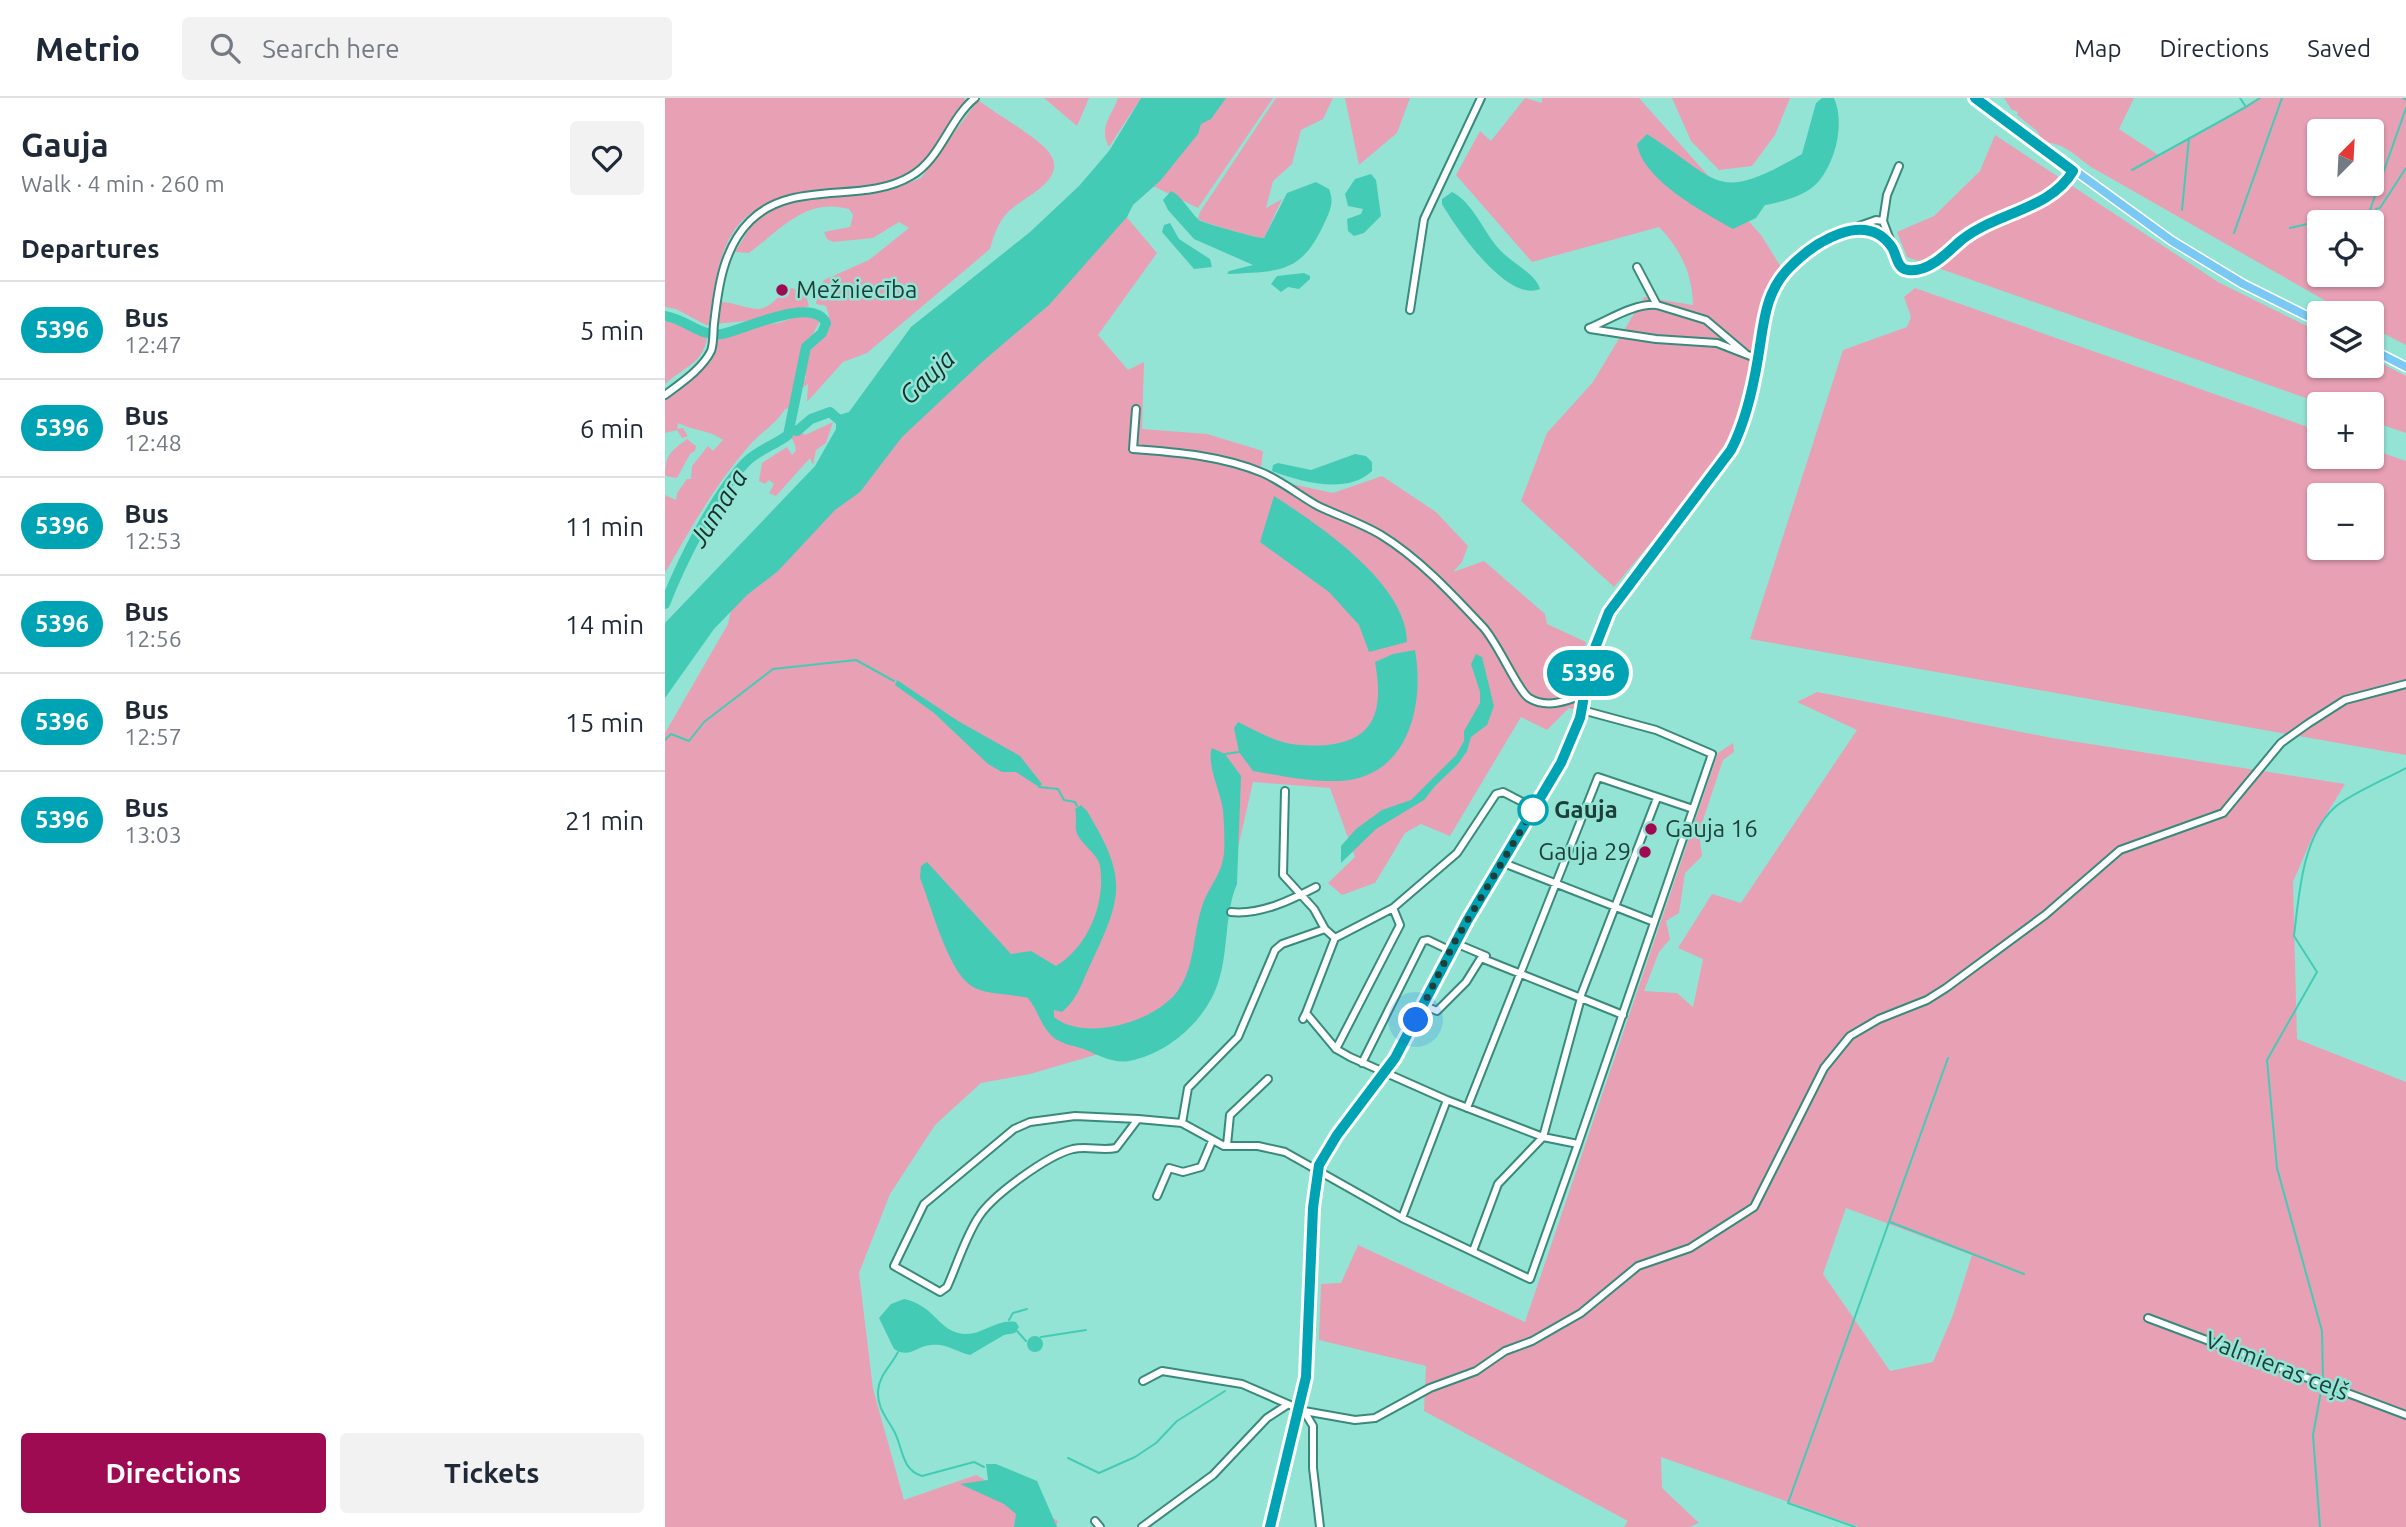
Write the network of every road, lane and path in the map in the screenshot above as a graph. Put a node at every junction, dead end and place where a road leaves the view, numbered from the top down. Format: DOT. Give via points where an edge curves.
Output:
graph roads {
  1 [pos="975,98"];
  2 [pos="1481,98"];
  3 [pos="1975,98"];
  4 [pos="1899,166"];
  5 [pos="2073,171"];
  6 [pos="1884,221"];
  7 [pos="1854,228"];
  8 [pos="1893,247"];
  9 [pos="1637,267"];
  10 [pos="1657,305"];
  11 [pos="1410,310"];
  12 [pos="2307,316"];
  13 [pos="1745,353"];
  14 [pos="2384,356"];
  15 [pos="1758,359"];
  16 [pos="2406,367"];
  17 [pos="665,395"];
  18 [pos="1136,409"];
  19 [pos="2406,684"];
  20 [pos="1585,694"];
  21 [pos="1583,710"];
  22 [pos="1285,791"];
  23 [pos="1657,798"];
  24 [pos="1534,808"];
  25 [pos="1693,809"];
  26 [pos="1501,862"];
  27 [pos="1555,885"];
  28 [pos="1316,887"];
  29 [pos="1302,895"];
  30 [pos="1614,907"];
  31 [pos="1393,908"];
  32 [pos="1231,912"];
  33 [pos="1654,922"];
  34 [pos="1325,929"];
  35 [pos="1335,938"];
  36 [pos="1454,943"];
  37 [pos="1451,951"];
  38 [pos="1520,972"];
  39 [pos="1581,997"];
  40 [pos="1423,1005"];
  41 [pos="1623,1014"];
  42 [pos="1336,1049"];
  43 [pos="1362,1063"];
  44 [pos="1385,1073"];
  45 [pos="1268,1079"];
  46 [pos="1447,1100"];
  47 [pos="1467,1108"];
  48 [pos="1138,1119"];
  49 [pos="1182,1123"];
  50 [pos="1543,1137"];
  51 [pos="1212,1142"];
  52 [pos="1578,1144"];
  53 [pos="1227,1145"];
  54 [pos="1317,1172"];
  55 [pos="1157,1196"];
  56 [pos="1402,1218"];
  57 [pos="1473,1251"];
  58 [pos="2148,1318"];
  59 [pos="1143,1381"];
  60 [pos="1287,1405"];
  61 [pos="1302,1409"];
  62 [pos="2406,1415"];
  63 [pos="1142,1527"];
  64 [pos="1270,1527"];
  65 [pos="1320,1527"];
  1 -- 17 [label="street" via="914,175 894,184 773,205 747,223 724,263 712,348 697,369"];
  2 -- 11 [label="street" via="1424,219"];
  3 -- 5 [label="main road"];
  4 -- 6 [label="street" via="1887,195"];
  5 -- 8 [label="street" via="2060,188 1987,222 1922,269 1901,267"];
  5 -- 12 [label="main road" via="2172,241"];
  6 -- 7 [label="street"];
  6 -- 8 [label="street"];
  7 -- 8 [label="street" via="1868,228"];
  7 -- 15 [label="street" via="1805,254 1783,276 1763,315"];
  9 -- 10 [label="street"];
  10 -- 13 [label="street" via="1706,320"];
  10 -- 13 [label="street" via="1589,328 1717,343"];
  13 -- 15 [label="street"];
  14 -- 16 [label="main road"];
  15 -- 20 [label="street" via="1735,444 1609,612 1591,658"];
  18 -- 20 [label="street" via="1133,449 1227,462 1264,474 1380,534 1426,569 1485,629 1530,699 1556,704"];
  19 -- 61 [label="street" via="2346,701 2309,723 2281,743 2223,813 2120,850 2045,915 1946,988 1850,1036 1824,1068 1754,1207 1690,1248 1638,1266 1581,1312 1532,1341 1386,1413 1355,1420"];
  20 -- 21 [label="street"];
  21 -- 24 [label="street" via="1561,763"];
  21 -- 25 [label="street" via="1656,730 1712,754"];
  22 -- 29 [label="street" via="1283,875"];
  23 -- 25 [label="street"];
  23 -- 27 [label="street" via="1598,778"];
  23 -- 30 [label="street"];
  24 -- 26 [label="street"];
  24 -- 31 [label="street" via="1503,792 1496,794 1457,853"];
  25 -- 33 [label="street"];
  26 -- 27 [label="street"];
  26 -- 36 [label="street"];
  27 -- 30 [label="street"];
  27 -- 38 [label="street"];
  28 -- 29 [label="street"];
  29 -- 32 [label="street" via="1247,913"];
  29 -- 34 [label="street"];
  30 -- 33 [label="street"];
  30 -- 39 [label="street"];
  31 -- 35 [label="street"];
  31 -- 42 [label="street" via="1399,925"];
  33 -- 41 [label="street"];
  34 -- 35 [label="street"];
  34 -- 49 [label="street" via="1275,950 1238,1037 1188,1088"];
  35 -- 42 [label="street" via="1304,1016"];
  36 -- 37 [label="street"];
  36 -- 38 [label="street"];
  37 -- 40 [label="street"];
  37 -- 43 [label="street" via="1423,941"];
  38 -- 39 [label="street"];
  38 -- 40 [label="street" via="1481,958 1453,998 1437,1011"];
  38 -- 47 [label="street"];
  39 -- 41 [label="street"];
  39 -- 50 [label="street"];
  40 -- 44 [label="street"];
  41 -- 52 [label="street"];
  42 -- 43 [label="street"];
  43 -- 44 [label="street"];
  44 -- 46 [label="street"];
  44 -- 54 [label="street" via="1337,1135"];
  45 -- 53 [label="street" via="1230,1115"];
  46 -- 47 [label="street"];
  46 -- 56 [label="street"];
  47 -- 50 [label="street"];
  48 -- 48 [label="street" via="1116,1148 1076,1148 1063,1153 1039,1165 987,1208 978,1218 947,1287 940,1292 894,1266 924,1204 1014,1129 1030,1122 1075,1116"];
  48 -- 49 [label="street"];
  49 -- 51 [label="street"];
  50 -- 52 [label="street"];
  50 -- 57 [label="street" via="1497,1184"];
  51 -- 53 [label="street"];
  51 -- 55 [label="street" via="1201,1167 1183,1172 1169,1168"];
  52 -- 57 [label="street" via="1530,1279"];
  53 -- 54 [label="street" via="1276,1149"];
  54 -- 56 [label="street"];
  54 -- 61 [label="street"];
  56 -- 57 [label="street"];
  58 -- 62 [label="street, Valmieras ceļš"];
  59 -- 60 [label="street" via="1162,1371 1232,1382"];
  60 -- 61 [label="street"];
  60 -- 63 [label="street" via="1267,1418 1213,1475"];
  61 -- 64 [label="street"];
  61 -- 65 [label="street" via="1313,1426"];
}
